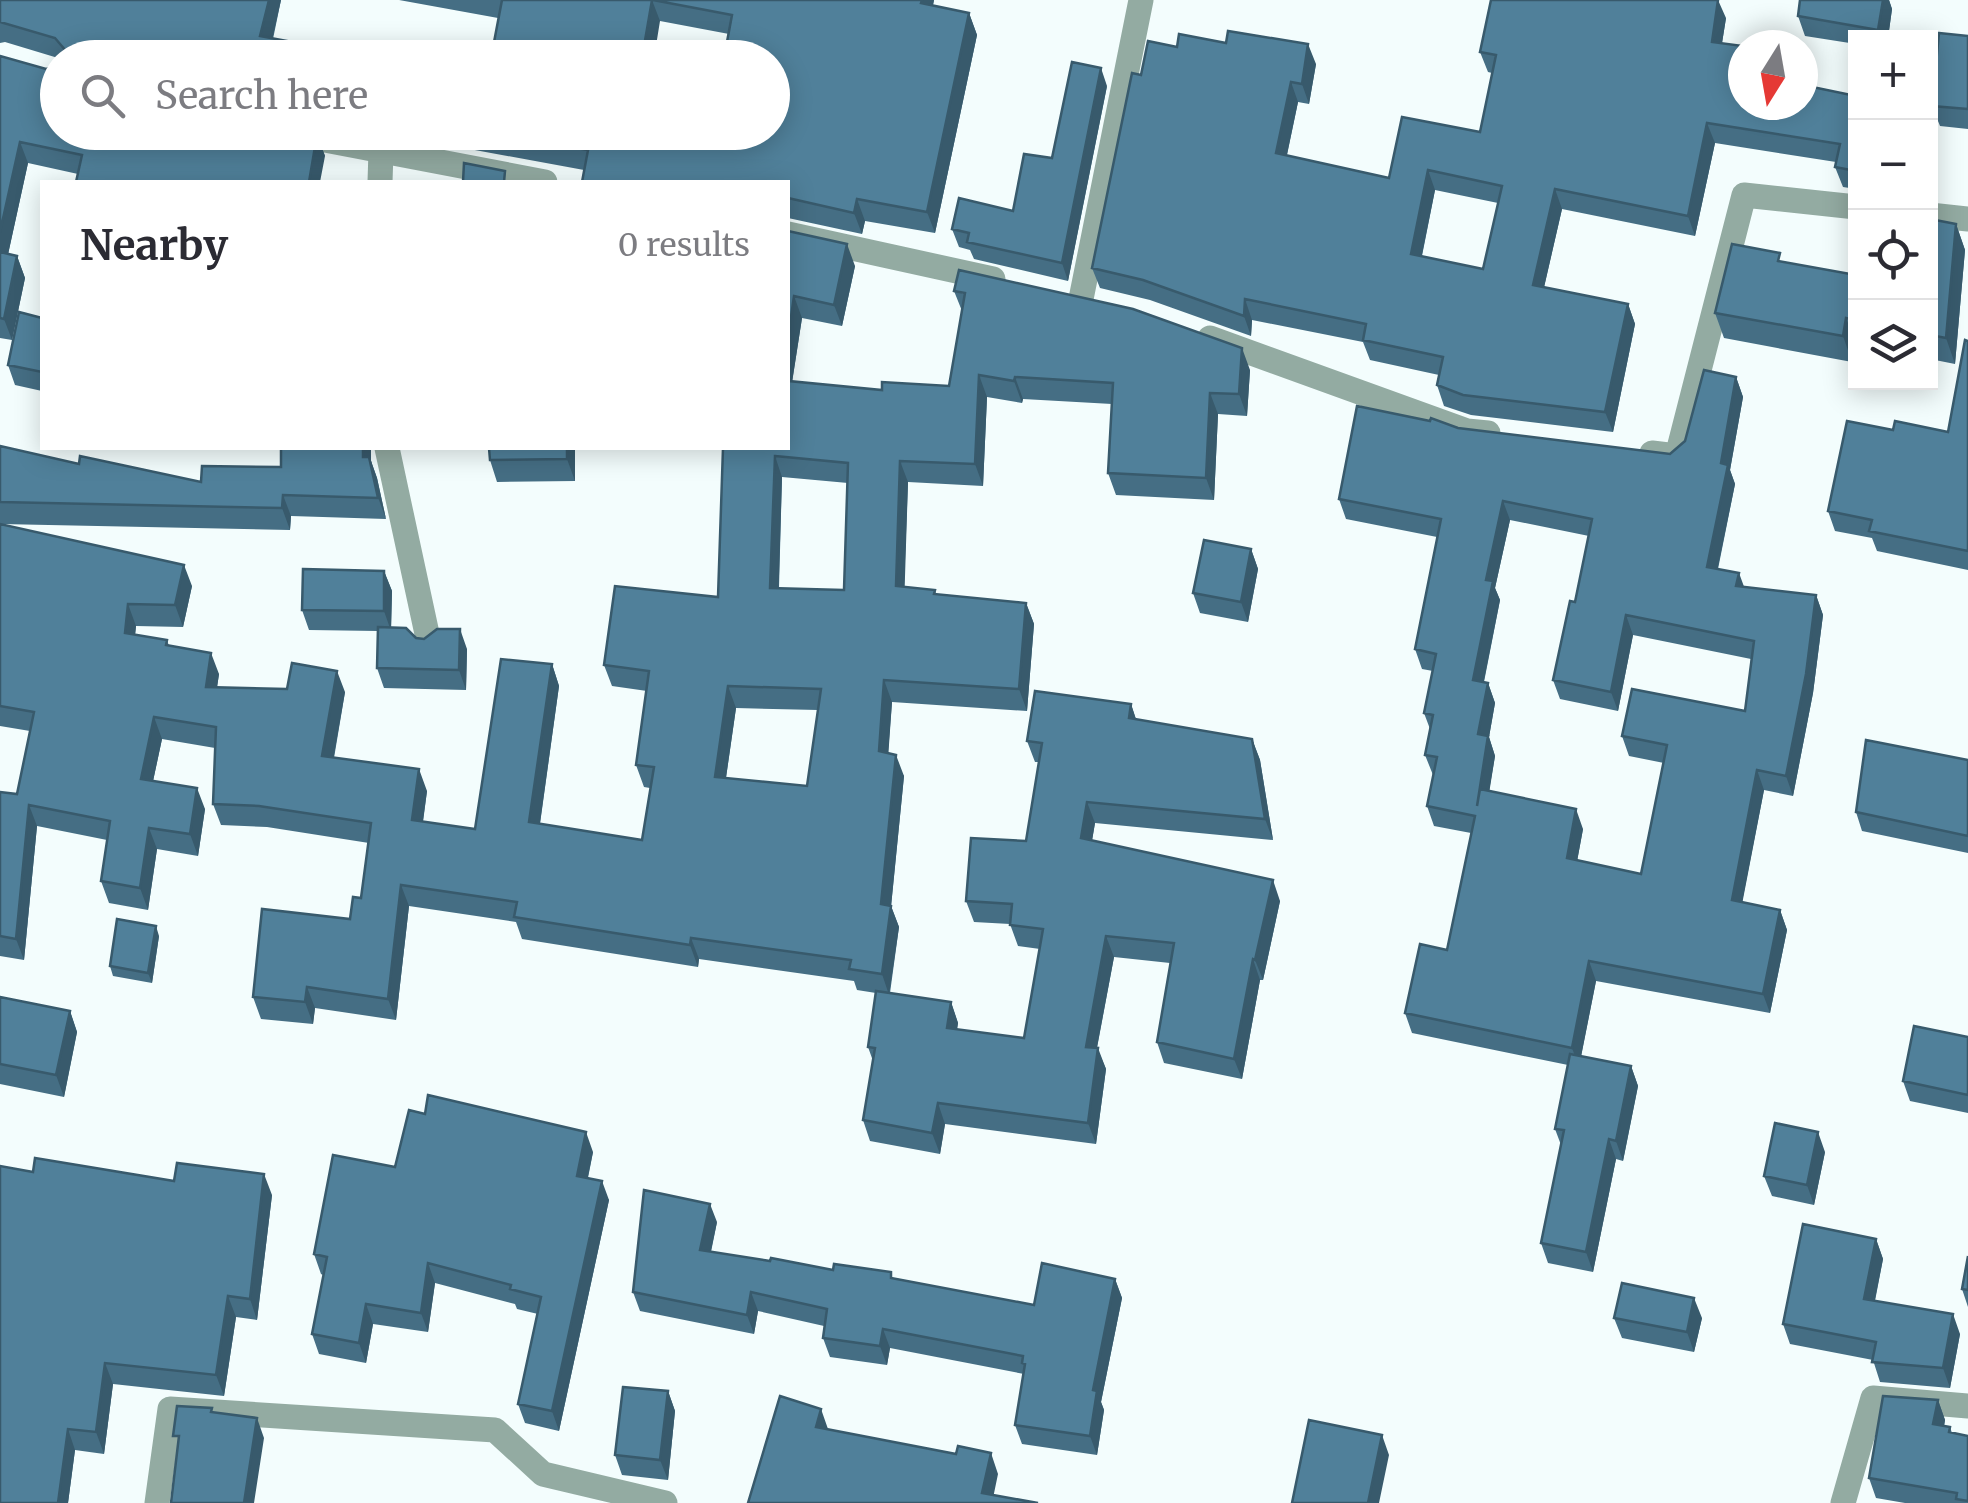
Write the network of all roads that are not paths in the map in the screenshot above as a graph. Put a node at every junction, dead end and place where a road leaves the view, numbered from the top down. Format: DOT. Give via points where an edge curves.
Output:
graph roads {
  1 [pos="1140,0"];
  2 [pos="376,150"];
  3 [pos="381,151"];
  4 [pos="380,180"];
  5 [pos="534,180"];
  6 [pos="1848,206"];
  7 [pos="1938,216"];
  8 [pos="1968,219"];
  9 [pos="790,234"];
  10 [pos="1010,283"];
  11 [pos="1113,307"];
  12 [pos="1180,328"];
  13 [pos="1506,436"];
  14 [pos="1620,449"];
  15 [pos="387,450"];
  16 [pos="429,643"];
  17 [pos="1968,1406"];
  18 [pos="157,1503"];
  19 [pos="666,1503"];
  20 [pos="1842,1503"];
  1 -- 11 [label="street" via="1072,297"];
  2 -- 3 [label="street"];
  3 -- 4 [label="street"];
  3 -- 5 [label="street"];
  6 -- 14 [label="street" via="1744,195 1676,456"];
  7 -- 8 [label="street"];
  9 -- 10 [label="street"];
  12 -- 13 [label="street" via="1468,431"];
  15 -- 16 [label="street"];
  17 -- 20 [label="street" via="1872,1398"];
  18 -- 19 [label="street" via="170,1408 495,1430 543,1474"];
}
